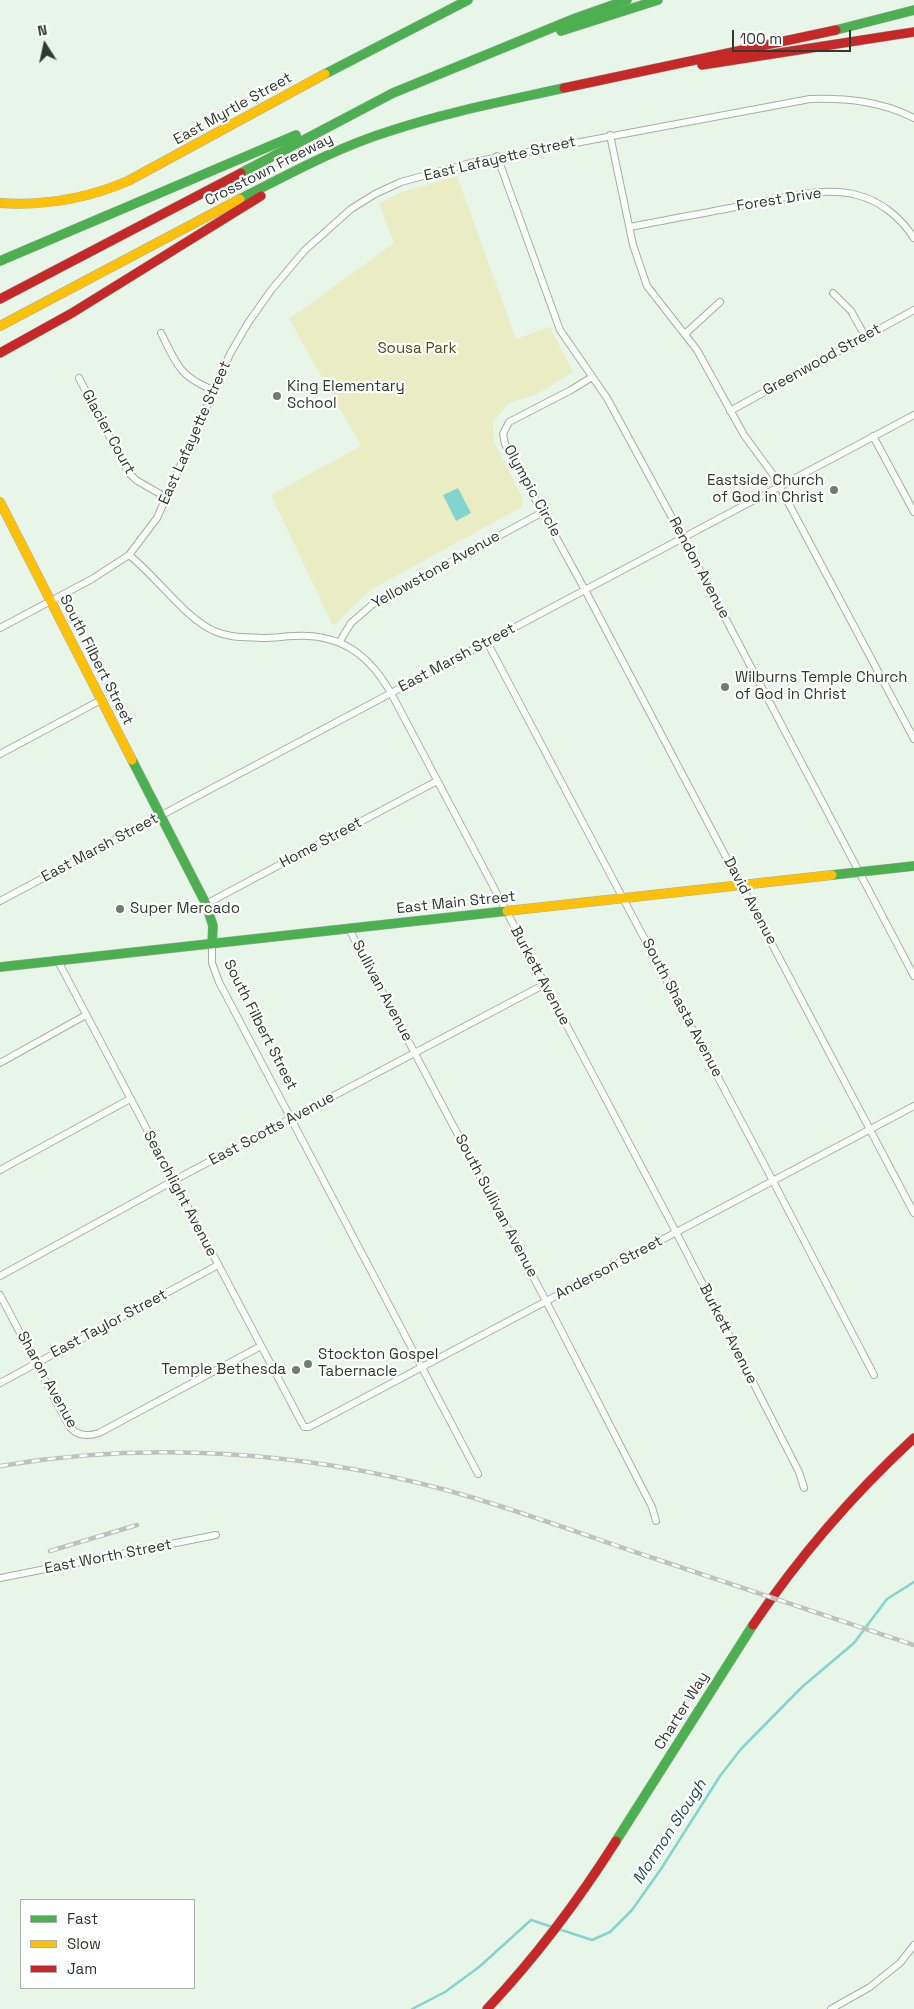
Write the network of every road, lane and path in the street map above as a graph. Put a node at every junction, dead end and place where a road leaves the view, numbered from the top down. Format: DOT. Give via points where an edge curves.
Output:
graph roads {
  1 [pos="468,0"];
  2 [pos="627,0"];
  3 [pos="658,0"];
  4 [pos="914,10"];
  5 [pos="914,32"];
  6 [pos="507,46"];
  7 [pos="570,88"];
  8 [pos="374,102"];
  9 [pos="914,118"];
  10 [pos="610,135"];
  11 [pos="326,156"];
  12 [pos="497,156"];
  13 [pos="0,203"];
  14 [pos="630,227"];
  15 [pos="914,238"];
  16 [pos="0,261"];
  17 [pos="833,294"];
  18 [pos="0,299"];
  19 [pos="720,302"];
  20 [pos="914,310"];
  21 [pos="0,326"];
  22 [pos="161,333"];
  23 [pos="686,333"];
  24 [pos="865,336"];
  25 [pos="0,353"];
  26 [pos="592,377"];
  27 [pos="79,378"];
  28 [pos="213,390"];
  29 [pos="730,410"];
  30 [pos="914,415"];
  31 [pos="873,436"];
  32 [pos="779,486"];
  33 [pos="167,498"];
  34 [pos="0,502"];
  35 [pos="543,512"];
  36 [pos="914,512"];
  37 [pos="683,538"];
  38 [pos="129,555"];
  39 [pos="585,590"];
  40 [pos="51,601"];
  41 [pos="0,628"];
  42 [pos="340,641"];
  43 [pos="487,642"];
  44 [pos="391,693"];
  45 [pos="101,700"];
  46 [pos="914,739"];
  47 [pos="0,754"];
  48 [pos="437,781"];
  49 [pos="160,816"];
  50 [pos="914,866"];
  51 [pos="859,872"];
  52 [pos="741,885"];
  53 [pos="623,898"];
  54 [pos="0,901"];
  55 [pos="206,904"];
  56 [pos="506,912"];
  57 [pos="349,929"];
  58 [pos="212,944"];
  59 [pos="58,961"];
  60 [pos="0,967"];
  61 [pos="914,976"];
  62 [pos="544,984"];
  63 [pos="86,1016"];
  64 [pos="415,1053"];
  65 [pos="0,1063"];
  66 [pos="130,1099"];
  67 [pos="914,1106"];
  68 [pos="292,1118"];
  69 [pos="870,1129"];
  70 [pos="0,1170"];
  71 [pos="774,1181"];
  72 [pos="174,1182"];
  73 [pos="914,1213"];
  74 [pos="676,1232"];
  75 [pos="218,1265"];
  76 [pos="0,1276"];
  77 [pos="0,1295"];
  78 [pos="546,1301"];
  79 [pos="261,1346"];
  80 [pos="36,1363"];
  81 [pos="421,1367"];
  82 [pos="874,1375"];
  83 [pos="0,1383"];
  84 [pos="304,1427"];
  85 [pos="914,1438"];
  86 [pos="478,1474"];
  87 [pos="804,1488"];
  88 [pos="656,1521"];
  89 [pos="216,1535"];
  90 [pos="0,1578"];
  91 [pos="914,1945"];
  92 [pos="487,2009"];
  93 [pos="831,2009"];
  1 -- 13 [label="main road, East Myrtle Street" via="342,64 110,190 55,204"];
  2 -- 6 [label="main road"];
  3 -- 6 [label="main road"];
  4 -- 7 [label="main road"];
  5 -- 7 [label="main road"];
  6 -- 8 [label="main road, Crosstown Freeway"];
  7 -- 11 [label="main road, Crosstown Freeway" via="421,121"];
  8 -- 16 [label="main road"];
  8 -- 18 [label="main road, Crosstown Freeway"];
  9 -- 10 [label="street, East Lafayette Street" via="866,101 810,99"];
  10 -- 12 [label="street, East Lafayette Street"];
  10 -- 14 [label="street"];
  11 -- 21 [label="main road, Crosstown Freeway"];
  11 -- 25 [label="main road" via="72,313"];
  12 -- 26 [label="street, Rendon Avenue" via="560,330"];
  12 -- 28 [label="street, East Lafayette Street" via="401,182 338,218 272,289 234,346"];
  14 -- 15 [label="street, Forest Drive" via="797,196 843,192 869,199 888,210"];
  14 -- 23 [label="street" via="647,286"];
  17 -- 24 [label="street" via="851,311"];
  19 -- 23 [label="street"];
  20 -- 24 [label="street, Greenwood Street"];
  22 -- 28 [label="street" via="184,374"];
  23 -- 29 [label="street"];
  24 -- 29 [label="street, Greenwood Street"];
  26 -- 35 [label="street, Olympic Circle" via="514,418 506,427 505,444"];
  26 -- 37 [label="street, Rendon Avenue" via="607,398"];
  27 -- 33 [label="street, Glacier Court" via="128,472"];
  28 -- 33 [label="street, East Lafayette Street"];
  29 -- 32 [label="street"];
  30 -- 31 [label="street, East Marsh Street"];
  31 -- 32 [label="street, East Marsh Street"];
  31 -- 36 [label="street"];
  32 -- 37 [label="street, East Marsh Street"];
  32 -- 46 [label="street"];
  33 -- 38 [label="street, East Lafayette Street" via="157,518"];
  34 -- 40 [label="main road, South Filbert Street"];
  35 -- 39 [label="street, Olympic Circle"];
  35 -- 42 [label="street, Yellowstone Avenue" via="373,604 350,622"];
  37 -- 39 [label="street, East Marsh Street"];
  37 -- 51 [label="street, Rendon Avenue"];
  38 -- 40 [label="street, East Lafayette Street" via="92,580"];
  38 -- 42 [label="street, Burkett Avenue" via="197,620 221,634 243,638 308,636"];
  39 -- 43 [label="street, East Marsh Street"];
  39 -- 52 [label="street, David Avenue"];
  40 -- 41 [label="street, East Lafayette Street"];
  40 -- 45 [label="main road, South Filbert Street"];
  42 -- 44 [label="street, Burkett Avenue" via="370,662"];
  43 -- 44 [label="street, East Marsh Street"];
  43 -- 53 [label="street, South Shasta Avenue"];
  44 -- 48 [label="street, Burkett Avenue"];
  44 -- 49 [label="street, East Marsh Street"];
  45 -- 47 [label="street"];
  45 -- 49 [label="main road, South Filbert Street"];
  48 -- 55 [label="street, Home Street"];
  48 -- 56 [label="street, Burkett Avenue"];
  49 -- 54 [label="street, East Marsh Street"];
  49 -- 55 [label="main road, South Filbert Street"];
  50 -- 51 [label="main road, East Main Street"];
  51 -- 52 [label="main road, East Main Street"];
  51 -- 61 [label="street, Rendon Avenue"];
  52 -- 53 [label="main road, East Main Street"];
  52 -- 69 [label="street, David Avenue"];
  53 -- 56 [label="main road, East Main Street"];
  53 -- 71 [label="street, South Shasta Avenue"];
  55 -- 58 [label="main road, South Filbert Street" via="213,926"];
  56 -- 57 [label="main road, East Main Street"];
  56 -- 62 [label="street, Burkett Avenue"];
  57 -- 58 [label="main road, East Main Street"];
  57 -- 64 [label="street, Sullivan Avenue"];
  58 -- 59 [label="main road, East Main Street"];
  58 -- 68 [label="street, South Filbert Street" via="212,962 220,982"];
  59 -- 60 [label="main road, East Main Street"];
  59 -- 63 [label="street, Searchlight Avenue"];
  62 -- 64 [label="street, East Scotts Avenue"];
  62 -- 74 [label="street, Burkett Avenue"];
  63 -- 65 [label="street"];
  63 -- 66 [label="street, Searchlight Avenue"];
  64 -- 68 [label="street, East Scotts Avenue"];
  64 -- 78 [label="street, South Sullivan Avenue"];
  66 -- 70 [label="street"];
  66 -- 72 [label="street, Searchlight Avenue"];
  67 -- 69 [label="street, Anderson Street"];
  68 -- 72 [label="street, East Scotts Avenue"];
  68 -- 81 [label="street, South Filbert Street"];
  69 -- 71 [label="street, Anderson Street"];
  69 -- 73 [label="street, David Avenue"];
  71 -- 74 [label="street, Anderson Street"];
  71 -- 82 [label="street, South Shasta Avenue"];
  72 -- 75 [label="street, Searchlight Avenue"];
  72 -- 76 [label="street, East Scotts Avenue"];
  74 -- 78 [label="street, Anderson Street"];
  74 -- 87 [label="street, Burkett Avenue" via="799,1472"];
  75 -- 79 [label="street, Searchlight Avenue"];
  75 -- 80 [label="street, East Taylor Street"];
  77 -- 80 [label="street, Sharon Avenue"];
  78 -- 81 [label="street, Anderson Street"];
  78 -- 88 [label="street, South Sullivan Avenue" via="652,1507"];
  79 -- 80 [label="street, Sharon Avenue" via="99,1433 82,1435 72,1430"];
  79 -- 84 [label="street, Searchlight Avenue"];
  80 -- 83 [label="street, East Taylor Street"];
  81 -- 84 [label="street, Anderson Street"];
  81 -- 86 [label="street, South Filbert Street"];
  85 -- 92 [label="main road, Charter Way" via="870,1479 783,1581 574,1906 530,1964"];
  89 -- 90 [label="street, East Worth Street"];
  91 -- 93 [label="street" via="900,1963 857,1996"];
}
